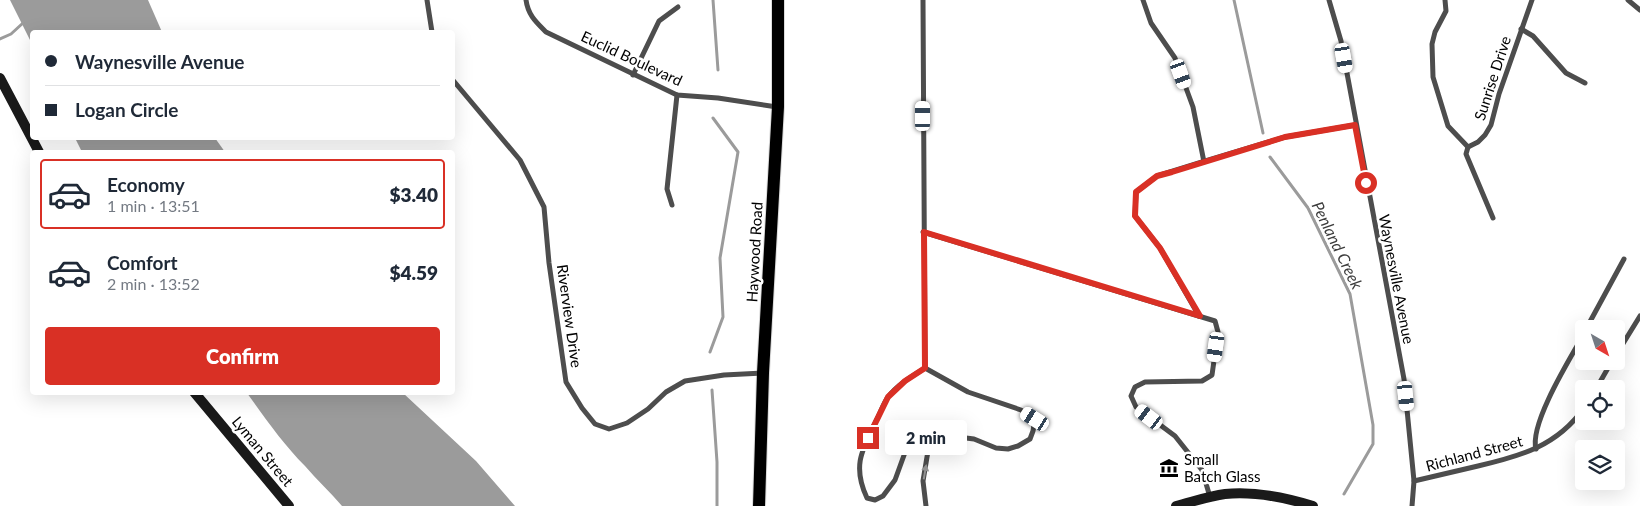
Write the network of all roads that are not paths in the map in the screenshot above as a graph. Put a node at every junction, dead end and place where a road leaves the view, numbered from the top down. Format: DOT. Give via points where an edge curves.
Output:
graph roads {
  1 [pos="427,0"];
  2 [pos="526,0"];
  3 [pos="778,0"];
  4 [pos="923,0"];
  5 [pos="1143,0"];
  6 [pos="1329,0"];
  7 [pos="1445,0"];
  8 [pos="1532,0"];
  9 [pos="1628,0"];
  10 [pos="678,7"];
  11 [pos="1640,10"];
  12 [pos="1521,29"];
  13 [pos="432,30"];
  14 [pos="633,75"];
  15 [pos="0,78"];
  16 [pos="455,83"];
  17 [pos="1585,83"];
  18 [pos="677,96"];
  19 [pos="778,107"];
  20 [pos="1355,125"];
  21 [pos="30,135"];
  22 [pos="1468,147"];
  23 [pos="1204,162"];
  24 [pos="672,204"];
  25 [pos="1494,218"];
  26 [pos="924,232"];
  27 [pos="1624,260"];
  28 [pos="1200,316"];
  29 [pos="1640,316"];
  30 [pos="1591,320"];
  31 [pos="1625,340"];
  32 [pos="1575,350"];
  33 [pos="925,368"];
  34 [pos="764,373"];
  35 [pos="196,395"];
  36 [pos="1575,421"];
  37 [pos="930,439"];
  38 [pos="1536,449"];
  39 [pos="1414,481"];
  40 [pos="1210,497"];
  41 [pos="289,506"];
  42 [pos="758,506"];
  43 [pos="926,506"];
  44 [pos="1176,506"];
  45 [pos="1313,506"];
  46 [pos="1412,506"];
  1 -- 13 [label="street"];
  2 -- 14 [label="street, Euclid Boulevard" via="532,19 546,32"];
  3 -- 19 [label="main road, Haywood Road"];
  4 -- 26 [label="street"];
  5 -- 23 [label="street" via="1151,23 1175,58 1194,108"];
  6 -- 20 [label="street, Waynesville Avenue" via="1341,41"];
  7 -- 22 [label="street, Sunrise Drive" via="1446,11 1432,44 1433,78 1448,126"];
  8 -- 12 [label="street, Sunrise Drive"];
  9 -- 11 [label="street"];
  10 -- 14 [label="street" via="659,21"];
  12 -- 17 [label="street" via="1533,36 1566,73"];
  12 -- 22 [label="street, Sunrise Drive" via="1492,125 1478,142"];
  14 -- 18 [label="street, Euclid Boulevard"];
  15 -- 21 [label="main road"];
  16 -- 34 [label="street, Riverview Drive" via="520,160 544,207 566,382 595,424 609,429 627,423 666,392 685,382 724,375"];
  18 -- 19 [label="street, Euclid Boulevard"];
  18 -- 24 [label="street" via="667,189"];
  19 -- 34 [label="main road, Haywood Road"];
  20 -- 23 [label="street" via="1285,137"];
  20 -- 39 [label="street, Waynesville Avenue" via="1404,379"];
  22 -- 25 [label="street" via="1466,154"];
  23 -- 28 [label="street" via="1157,176 1136,192 1135,216 1160,248"];
  26 -- 28 [label="street"];
  26 -- 33 [label="street"];
  27 -- 30 [label="street"];
  28 -- 40 [label="street" via="1215,321 1218,332 1212,375 1202,381 1145,382 1135,387 1132,396 1136,407 1175,436 1202,470"];
  29 -- 31 [label="street"];
  32 -- 38 [label="street" via="1537,429"];
  33 -- 37 [label="street" via="968,392 1021,410 1035,419 1030,439 1008,449 942,434"];
  33 -- 37 [label="street" via="888,397 861,452 859,473 867,498 875,500 883,496 895,480 906,446 911,441 922,436"];
  34 -- 42 [label="main road, Haywood Road"];
  35 -- 41 [label="main road, Lyman Street"];
  36 -- 38 [label="street, Richland Street"];
  43 -- 37 [label="street, one-way" via="923,481"];
  38 -- 39 [label="street, Richland Street"];
  39 -- 46 [label="street, Waynesville Avenue"];
  40 -- 44 [label="main road"];
  40 -- 45 [label="main road" via="1268,495"];
}
